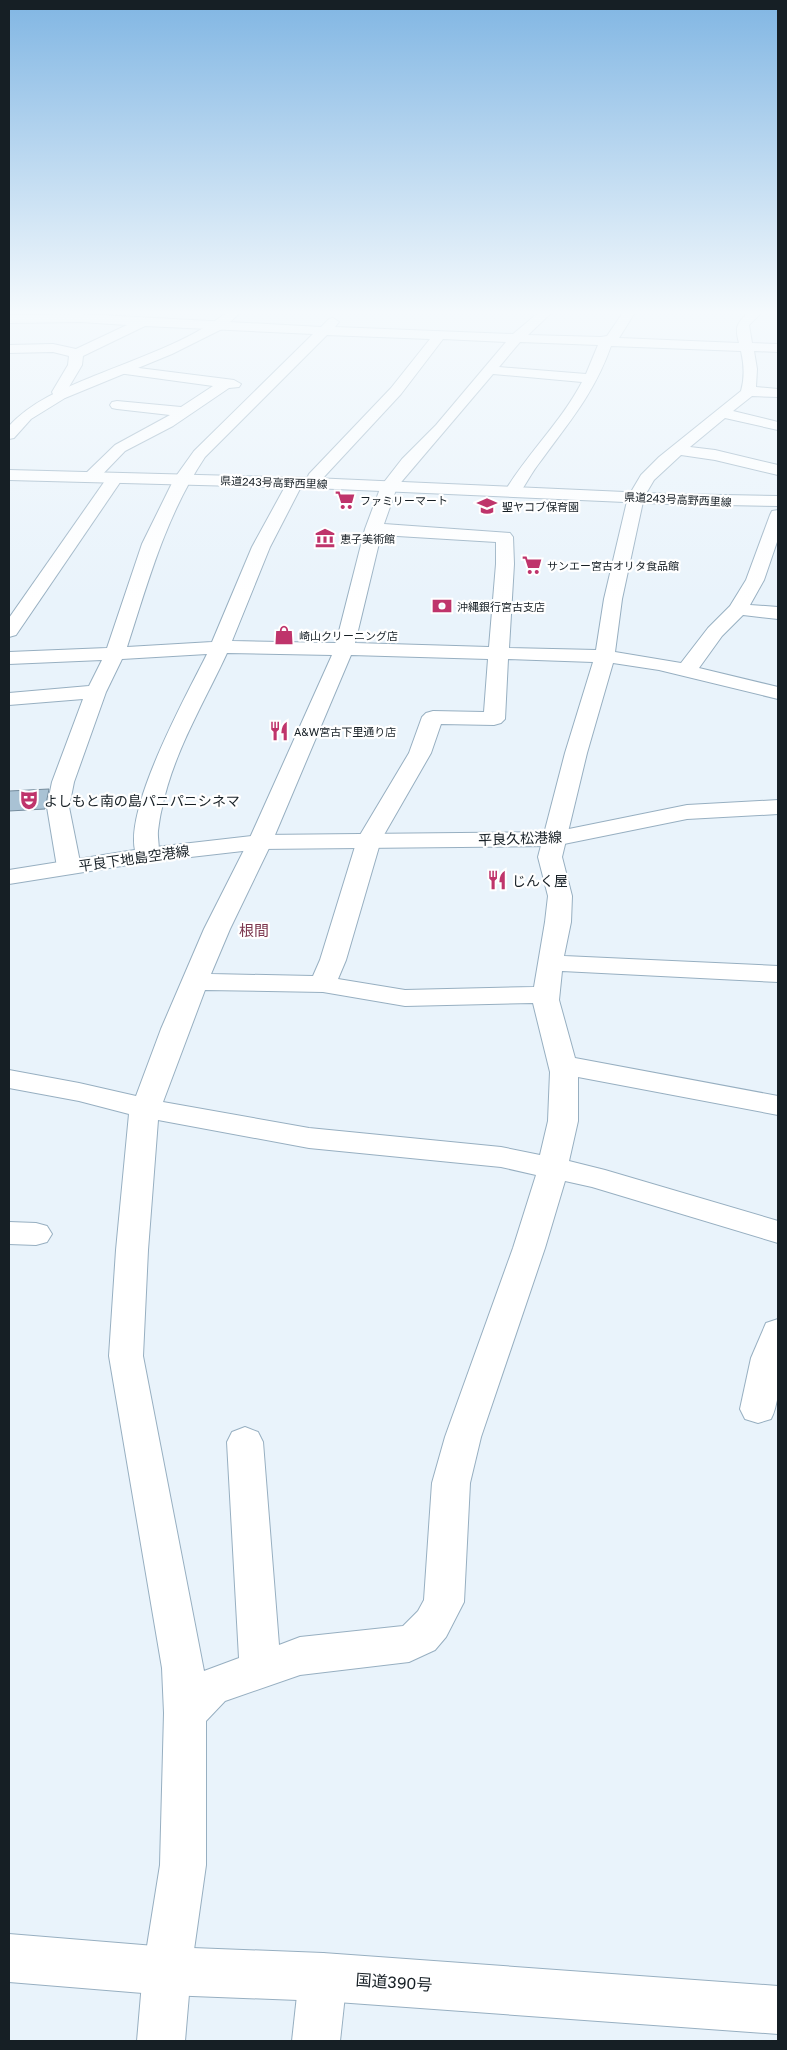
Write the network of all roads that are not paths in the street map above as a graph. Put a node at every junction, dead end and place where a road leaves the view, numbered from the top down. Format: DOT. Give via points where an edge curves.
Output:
graph roads {
  1 [pos="36,410"];
  2 [pos="161,410"];
  3 [pos="186,410"];
  4 [pos="245,410"];
  5 [pos="378,410"];
  6 [pos="456,410"];
  7 [pos="572,410"];
  8 [pos="726,410"];
  9 [pos="183,412"];
  10 [pos="721,413"];
  11 [pos="778,426"];
  12 [pos="9,435"];
  13 [pos="678,450"];
  14 [pos="778,458"];
  15 [pos="762,465"];
  16 [pos="778,470"];
  17 [pos="9,475"];
  18 [pos="91,477"];
  19 [pos="115,478"];
  20 [pos="182,479"];
  21 [pos="304,483"];
  22 [pos="389,486"];
  23 [pos="512,492"];
  24 [pos="636,497"];
  25 [pos="778,501"];
  26 [pos="778,515"];
  27 [pos="374,529"];
  28 [pos="770,564"];
  29 [pos="738,609"];
  30 [pos="778,613"];
  31 [pos="9,631"];
  32 [pos="220,647"];
  33 [pos="344,648"];
  34 [pos="115,654"];
  35 [pos="498,654"];
  36 [pos="605,656"];
  37 [pos="9,658"];
  38 [pos="686,671"];
  39 [pos="96,692"];
  40 [pos="778,693"];
  41 [pos="9,699"];
  42 [pos="778,807"];
  43 [pos="554,839"];
  44 [pos="369,840"];
  45 [pos="260,842"];
  46 [pos="147,855"];
  47 [pos="69,867"];
  48 [pos="9,877"];
  49 [pos="550,963"];
  50 [pos="778,974"];
  51 [pos="194,982"];
  52 [pos="323,984"];
  53 [pos="547,995"];
  54 [pos="562,1065"];
  55 [pos="9,1079"];
  56 [pos="778,1106"];
  57 [pos="146,1108"];
  58 [pos="553,1168"];
  59 [pos="778,1232"];
  60 [pos="778,1332"];
  61 [pos="758,1409"];
  62 [pos="244,1442"];
  63 [pos="260,1670"];
  64 [pos="185,1713"];
  65 [pos="9,1958"];
  66 [pos="167,1971"];
  67 [pos="323,1977"];
  68 [pos="778,2010"];
  69 [pos="160,2041"];
  70 [pos="316,2041"];
  1 -- 12 [label="main road"];
  2 -- 9 [label="main road"];
  3 -- 9 [label="main road"];
  4 -- 20 [label="main road" via="200,454"];
  5 -- 21 [label="main road" via="320,471"];
  6 -- 22 [label="main road"];
  7 -- 23 [label="main road" via="535,456"];
  8 -- 10 [label="main road"];
  9 -- 18 [label="main road" via="120,448"];
  10 -- 11 [label="main road"];
  10 -- 13 [label="main road"];
  13 -- 15 [label="main road"];
  13 -- 24 [label="main road" via="647,478"];
  14 -- 15 [label="main road"];
  15 -- 16 [label="main road"];
  17 -- 18 [label="main road, 県道243号高野西里線"];
  18 -- 19 [label="main road, 県道243号高野西里線"];
  19 -- 20 [label="main road, 県道243号高野西里線"];
  19 -- 31 [label="main road"];
  20 -- 21 [label="main road, 県道243号高野西里線"];
  20 -- 34 [label="main road" via="151,544"];
  21 -- 22 [label="main road, 県道243号高野西里線"];
  21 -- 32 [label="main road" via="267,534"];
  22 -- 23 [label="main road, 県道243号高野西里線"];
  22 -- 27 [label="main road"];
  23 -- 24 [label="main road, 県道243号高野西里線"];
  24 -- 25 [label="main road, 県道243号高野西里線"];
  24 -- 36 [label="main road" via="613,599"];
  26 -- 28 [label="main road"];
  27 -- 33 [label="main road"];
  27 -- 35 [label="main road" via="504,537"];
  28 -- 29 [label="main road" via="755,580"];
  29 -- 30 [label="main road"];
  29 -- 38 [label="main road" via="715,632"];
  32 -- 33 [label="main road"];
  32 -- 34 [label="main road"];
  32 -- 46 [label="main road" via="160,777 148,815"];
  33 -- 35 [label="main road"];
  33 -- 45 [label="main road"];
  34 -- 37 [label="main road"];
  34 -- 39 [label="main road"];
  35 -- 36 [label="main road"];
  35 -- 44 [label="main road" via="494,719 433,717 420,753"];
  36 -- 38 [label="main road"];
  36 -- 43 [label="main road"];
  38 -- 40 [label="main road"];
  39 -- 41 [label="main road"];
  39 -- 47 [label="main road" via="63,782 58,807"];
  42 -- 43 [label="main road, 平良久松港線" via="687,812"];
  43 -- 44 [label="main road, 平良久松港線"];
  43 -- 49 [label="main road" via="550,857 560,896"];
  44 -- 45 [label="main road, 平良久松港線"];
  44 -- 52 [label="main road"];
  45 -- 46 [label="main road, 平良下地島空港線"];
  45 -- 51 [label="main road"];
  46 -- 47 [label="main road, 平良下地島空港線"];
  47 -- 48 [label="main road, 平良下地島空港線"];
  49 -- 50 [label="main road"];
  49 -- 53 [label="main road"];
  51 -- 52 [label="main road"];
  51 -- 57 [label="main road"];
  52 -- 53 [label="main road" via="405,998"];
  53 -- 54 [label="main road"];
  54 -- 56 [label="main road"];
  54 -- 58 [label="main road" via="562,1121"];
  55 -- 57 [label="main road"];
  57 -- 58 [label="main road" via="309,1138 501,1157"];
  57 -- 64 [label="main road" via="132,1250 126,1356 183,1668"];
  58 -- 59 [label="main road" via="594,1177"];
  58 -- 63 [label="main road" via="451,1483 444,1602 432,1624 421,1637 409,1644 300,1656"];
  60 -- 61 [label="main road" via="768,1358"];
  62 -- 63 [label="main road"];
  63 -- 64 [label="main road" via="211,1687"];
  64 -- 66 [label="main road" via="183,1865"];
  65 -- 66 [label="main road, 国道390号"];
  66 -- 67 [label="main road, 国道390号"];
  66 -- 69 [label="main road"];
  67 -- 68 [label="main road, 国道390号"];
  67 -- 70 [label="main road"];
}
